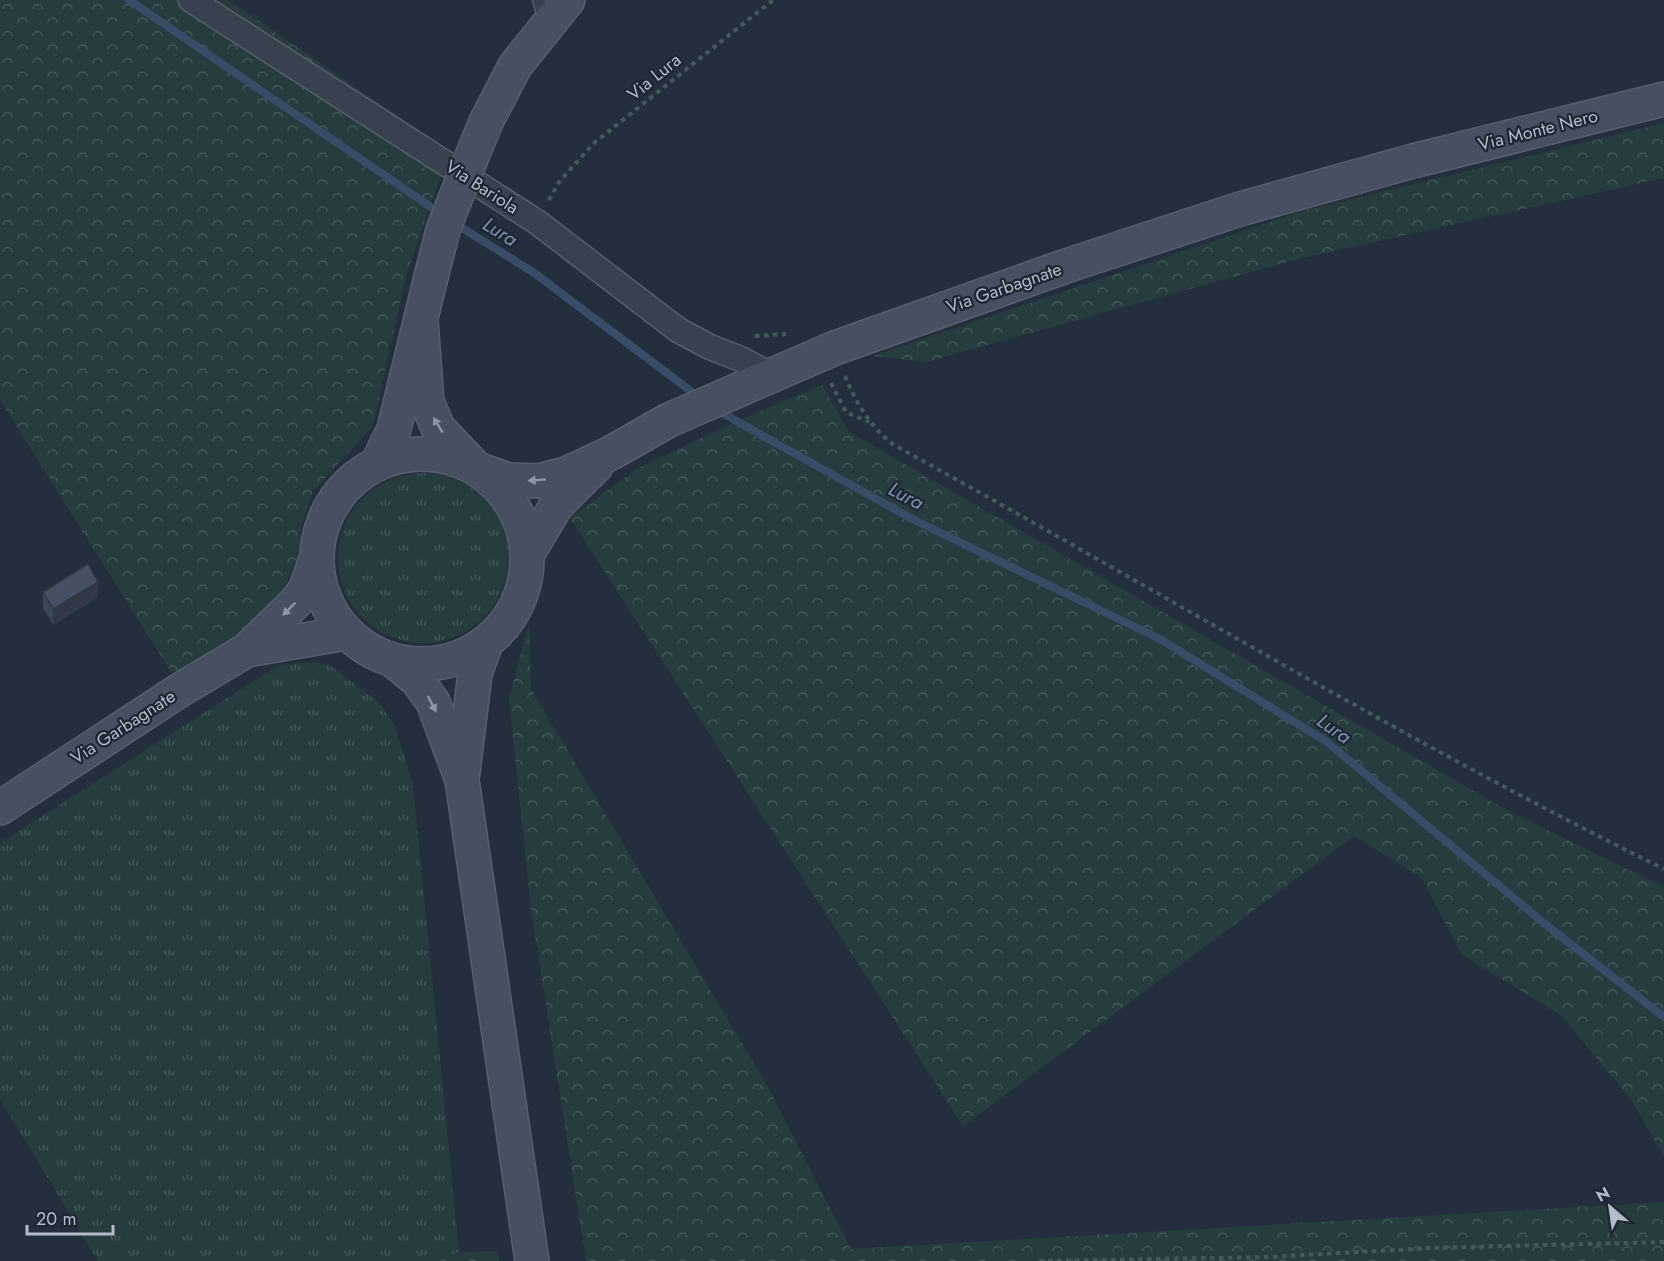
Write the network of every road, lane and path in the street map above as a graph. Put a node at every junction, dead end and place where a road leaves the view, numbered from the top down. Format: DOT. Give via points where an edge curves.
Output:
graph roads {
  1 [pos="191,0"];
  2 [pos="568,0"];
  3 [pos="773,0"];
  4 [pos="544,13"];
  5 [pos="1664,99"];
  6 [pos="1413,161"];
  7 [pos="559,182"];
  8 [pos="421,321"];
  9 [pos="835,348"];
  10 [pos="770,375"];
  11 [pos="611,453"];
  12 [pos="377,464"];
  13 [pos="477,469"];
  14 [pos="528,553"];
  15 [pos="316,559"];
  16 [pos="346,633"];
  17 [pos="486,643"];
  18 [pos="247,650"];
  19 [pos="394,661"];
  20 [pos="462,780"];
  21 [pos="0,808"];
  22 [pos="1664,869"];
  23 [pos="1664,1242"];
  24 [pos="532,1261"];
  25 [pos="1039,1261"];
  1 -- 10 [label="street, Via Bariola" via="537,222 678,330"];
  2 -- 4 [label="main road"];
  3 -- 7 [label="path, Via Lura" via="594,143"];
  4 -- 8 [label="main road, bridge" via="486,122 470,161 443,230"];
  5 -- 6 [label="main road, Via Monte Nero"];
  6 -- 9 [label="main road, Via Garbagnate" via="1240,209"];
  8 -- 12 [label="main road" via="394,429"];
  13 -- 8 [label="main road, one-way" via="438,428 427,402"];
  9 -- 10 [label="main road, Via Garbagnate"];
  9 -- 22 [label="path" via="859,406 880,435 894,445 1470,770"];
  10 -- 11 [label="main road, Via Garbagnate" via="669,420"];
  11 -- 13 [label="main road, Via Garbagnate, one-way" via="566,474 539,481 508,480"];
  11 -- 14 [label="main road, Via Garbagnate" via="556,506"];
  12 -- 13 [label="main road" via="402,456 428,454 453,458"];
  12 -- 15 [label="main road" via="352,480 333,502 321,529"];
  13 -- 14 [label="main road" via="497,484 513,504"];
  14 -- 17 [label="main road" via="524,587 510,618"];
  15 -- 16 [label="main road" via="320,586 330,611"];
  15 -- 18 [label="main road, Via Garbagnate, one-way" via="297,601"];
  16 -- 18 [label="main road, Via Garbagnate"];
  16 -- 19 [label="main road" via="368,650"];
  17 -- 19 [label="main road" via="458,659 426,665"];
  17 -- 20 [label="main road" via="475,673"];
  18 -- 21 [label="main road, Via Garbagnate"];
  19 -- 20 [label="main road, one-way" via="417,680 432,702"];
  20 -- 24 [label="main road"];
  23 -- 25 [label="path" via="1270,1257"];
}
